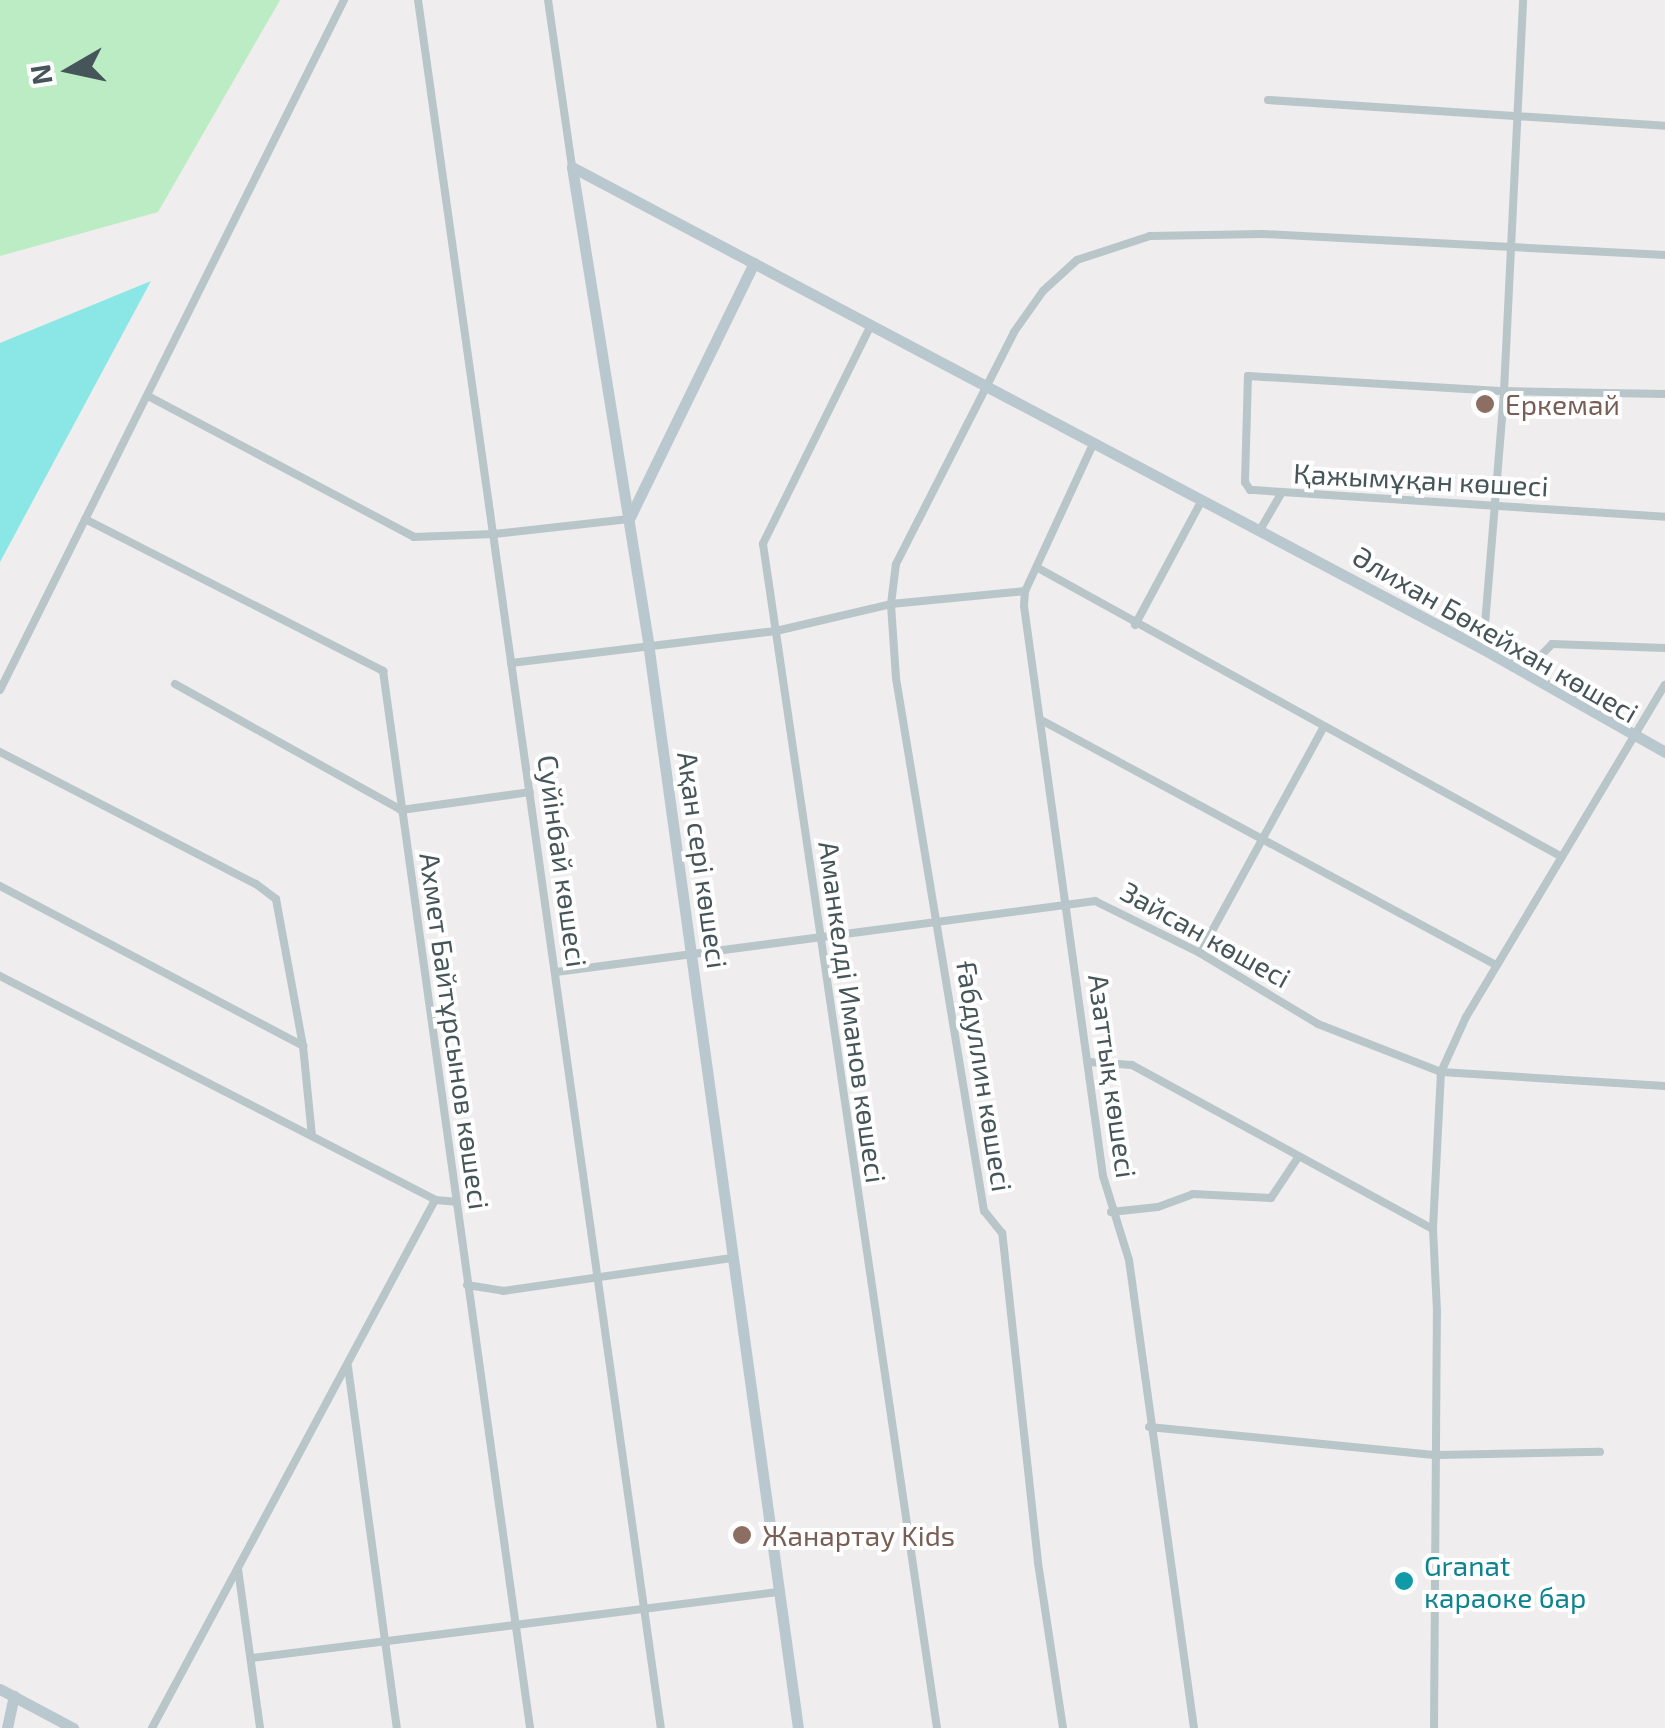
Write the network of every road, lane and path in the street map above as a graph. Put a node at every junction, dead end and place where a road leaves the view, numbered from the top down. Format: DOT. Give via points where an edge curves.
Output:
graph roads {
  1 [pos="344,0"];
  2 [pos="418,0"];
  3 [pos="548,0"];
  4 [pos="1524,0"];
  5 [pos="1268,100"];
  6 [pos="1519,120"];
  7 [pos="1665,126"];
  8 [pos="572,167"];
  9 [pos="1510,246"];
  10 [pos="1665,255"];
  11 [pos="754,263"];
  12 [pos="872,324"];
  13 [pos="986,387"];
  14 [pos="1504,391"];
  15 [pos="1665,394"];
  16 [pos="148,396"];
  17 [pos="1095,442"];
  18 [pos="1282,492"];
  19 [pos="1201,502"];
  20 [pos="1494,508"];
  21 [pos="1665,517"];
  22 [pos="85,519"];
  23 [pos="628,519"];
  24 [pos="1260,530"];
  25 [pos="494,534"];
  26 [pos="1038,568"];
  27 [pos="1024,591"];
  28 [pos="891,604"];
  29 [pos="1136,625"];
  30 [pos="776,631"];
  31 [pos="648,644"];
  32 [pos="1665,648"];
  33 [pos="1483,650"];
  34 [pos="511,663"];
  35 [pos="1524,673"];
  36 [pos="175,684"];
  37 [pos="1665,685"];
  38 [pos="0,690"];
  39 [pos="1042,721"];
  40 [pos="1323,728"];
  41 [pos="1636,738"];
  42 [pos="0,752"];
  43 [pos="1665,752"];
  44 [pos="530,792"];
  45 [pos="401,810"];
  46 [pos="1262,840"];
  47 [pos="1562,857"];
  48 [pos="0,886"];
  49 [pos="1067,904"];
  50 [pos="937,921"];
  51 [pos="818,938"];
  52 [pos="1200,953"];
  53 [pos="690,954"];
  54 [pos="1496,965"];
  55 [pos="556,972"];
  56 [pos="0,976"];
  57 [pos="303,1046"];
  58 [pos="1089,1062"];
  59 [pos="1441,1072"];
  60 [pos="1665,1086"];
  61 [pos="312,1136"];
  62 [pos="1297,1159"];
  63 [pos="435,1200"];
  64 [pos="456,1202"];
  65 [pos="1111,1212"];
  66 [pos="1432,1229"];
  67 [pos="732,1258"];
  68 [pos="597,1277"];
  69 [pos="468,1285"];
  70 [pos="348,1367"];
  71 [pos="1149,1427"];
  72 [pos="1600,1452"];
  73 [pos="1437,1456"];
  74 [pos="238,1567"];
  75 [pos="778,1592"];
  76 [pos="644,1611"];
  77 [pos="515,1623"];
  78 [pos="383,1642"];
  79 [pos="252,1658"];
  80 [pos="0,1689"];
  81 [pos="14,1696"];
  82 [pos="7,1728"];
  83 [pos="72,1728"];
  84 [pos="152,1728"];
  85 [pos="260,1728"];
  86 [pos="397,1728"];
  87 [pos="530,1728"];
  88 [pos="661,1728"];
  89 [pos="798,1728"];
  90 [pos="936,1728"];
  91 [pos="1063,1728"];
  92 [pos="1194,1728"];
  93 [pos="1434,1728"];
  1 -- 16 [label="street"];
  2 -- 25 [label="street, Суйінбай көшесі"];
  3 -- 8 [label="street, Ақан сері көшесі"];
  4 -- 6 [label="street"];
  5 -- 6 [label="street"];
  6 -- 7 [label="street"];
  6 -- 9 [label="street"];
  8 -- 11 [label="street"];
  8 -- 23 [label="street, Ақан сері көшесі"];
  9 -- 10 [label="street, Ғабдуллин көшесі"];
  9 -- 13 [label="street, Ғабдуллин көшесі" via="1263,234 1150,236 1077,260 1014,332"];
  9 -- 14 [label="street"];
  11 -- 12 [label="street"];
  11 -- 23 [label="street"];
  12 -- 13 [label="street"];
  12 -- 30 [label="street, Аманкелді Иманов көшесі" via="763,544"];
  13 -- 17 [label="street"];
  13 -- 28 [label="street, Ғабдуллин көшесі" via="896,564"];
  14 -- 15 [label="street"];
  14 -- 18 [label="street" via="1248,376 1244,482 1250,490"];
  14 -- 20 [label="street"];
  16 -- 22 [label="street"];
  16 -- 25 [label="street" via="414,538"];
  17 -- 19 [label="street"];
  17 -- 26 [label="street"];
  18 -- 20 [label="street, Қажымұқан көшесі"];
  18 -- 24 [label="street, Қажымұқан көшесі"];
  19 -- 24 [label="street"];
  19 -- 29 [label="street"];
  20 -- 21 [label="street, Қажымұқан көшесі"];
  20 -- 33 [label="street"];
  22 -- 38 [label="street"];
  22 -- 45 [label="street, Ахмет Байтұрсынов көшесі" via="383,671"];
  23 -- 25 [label="street"];
  23 -- 31 [label="street, Ақан сері көшесі"];
  24 -- 33 [label="street, Әлихан Бөкейхан көшесі"];
  25 -- 34 [label="street, Суйінбай көшесі"];
  26 -- 27 [label="street"];
  26 -- 29 [label="street"];
  27 -- 28 [label="street"];
  27 -- 39 [label="street, Азаттық көшесі"];
  28 -- 30 [label="street"];
  28 -- 50 [label="street, Ғабдуллин көшесі" via="896,678"];
  29 -- 40 [label="street"];
  30 -- 31 [label="street"];
  30 -- 51 [label="street, Аманкелді Иманов көшесі"];
  31 -- 34 [label="street"];
  31 -- 53 [label="street, Ақан сері көшесі"];
  32 -- 35 [label="street" via="1552,644"];
  33 -- 35 [label="street, Әлихан Бөкейхан көшесі"];
  34 -- 44 [label="street, Суйінбай көшесі"];
  35 -- 41 [label="street, Әлихан Бөкейхан көшесі"];
  36 -- 45 [label="street"];
  37 -- 41 [label="street"];
  39 -- 46 [label="street"];
  39 -- 49 [label="street, Азаттық көшесі"];
  40 -- 46 [label="street"];
  40 -- 47 [label="street"];
  41 -- 43 [label="street"];
  41 -- 47 [label="street, Әлихан Бөкейхан көшесі"];
  42 -- 57 [label="street" via="276,900"];
  44 -- 45 [label="street"];
  44 -- 55 [label="street, Суйінбай көшесі"];
  45 -- 64 [label="street, Ахмет Байтұрсынов көшесі"];
  46 -- 52 [label="street"];
  46 -- 54 [label="street"];
  47 -- 54 [label="street, Әлихан Бөкейхан көшесі"];
  48 -- 57 [label="street"];
  49 -- 50 [label="street, Зайсан көшесі"];
  49 -- 52 [label="street, Зайсан көшесі" via="1106,902"];
  49 -- 58 [label="street, Азаттық көшесі"];
  50 -- 51 [label="street, Зайсан көшесі"];
  50 -- 91 [label="street, Ғабдуллин көшесі" via="984,1211 1002,1232"];
  51 -- 53 [label="street, Зайсан көшесі"];
  51 -- 90 [label="street, Аманкелді Иманов көшесі"];
  52 -- 59 [label="street, Зайсан көшесі" via="1318,1024"];
  53 -- 55 [label="street, Зайсан көшесі"];
  53 -- 67 [label="street, Ақан сері көшесі"];
  54 -- 59 [label="street, Әлихан Бөкейхан көшесі"];
  55 -- 68 [label="street, Суйінбай көшесі"];
  56 -- 61 [label="street"];
  57 -- 61 [label="street"];
  58 -- 62 [label="street" via="1132,1065"];
  58 -- 65 [label="street, Азаттық көшесі"];
  59 -- 60 [label="street, Зайсан көшесі"];
  59 -- 66 [label="street"];
  61 -- 63 [label="street"];
  62 -- 65 [label="street" via="1270,1198 1193,1194 1158,1207"];
  62 -- 66 [label="street"];
  63 -- 64 [label="street"];
  63 -- 70 [label="street" via="352,1348"];
  64 -- 69 [label="street, Ахмет Байтұрсынов көшесі"];
  65 -- 71 [label="street, Азаттық көшесі" via="1129,1260"];
  66 -- 73 [label="street"];
  67 -- 68 [label="street"];
  67 -- 75 [label="street, Ақан сері көшесі"];
  68 -- 69 [label="street" via="502,1290"];
  68 -- 76 [label="street, Суйінбай көшесі"];
  69 -- 77 [label="street, Ахмет Байтұрсынов көшесі"];
  70 -- 74 [label="street"];
  70 -- 78 [label="street"];
  71 -- 73 [label="street"];
  71 -- 92 [label="street, Азаттық көшесі"];
  72 -- 73 [label="street"];
  73 -- 93 [label="street"];
  74 -- 79 [label="street"];
  74 -- 84 [label="street"];
  75 -- 76 [label="street"];
  75 -- 89 [label="street, Ақан сері көшесі"];
  76 -- 77 [label="street"];
  76 -- 88 [label="street, Суйінбай көшесі"];
  77 -- 78 [label="street"];
  77 -- 87 [label="street, Ахмет Байтұрсынов көшесі"];
  78 -- 79 [label="street"];
  78 -- 86 [label="street"];
  79 -- 85 [label="street"];
  80 -- 81 [label="street"];
  81 -- 82 [label="street"];
  81 -- 83 [label="street"];
}
